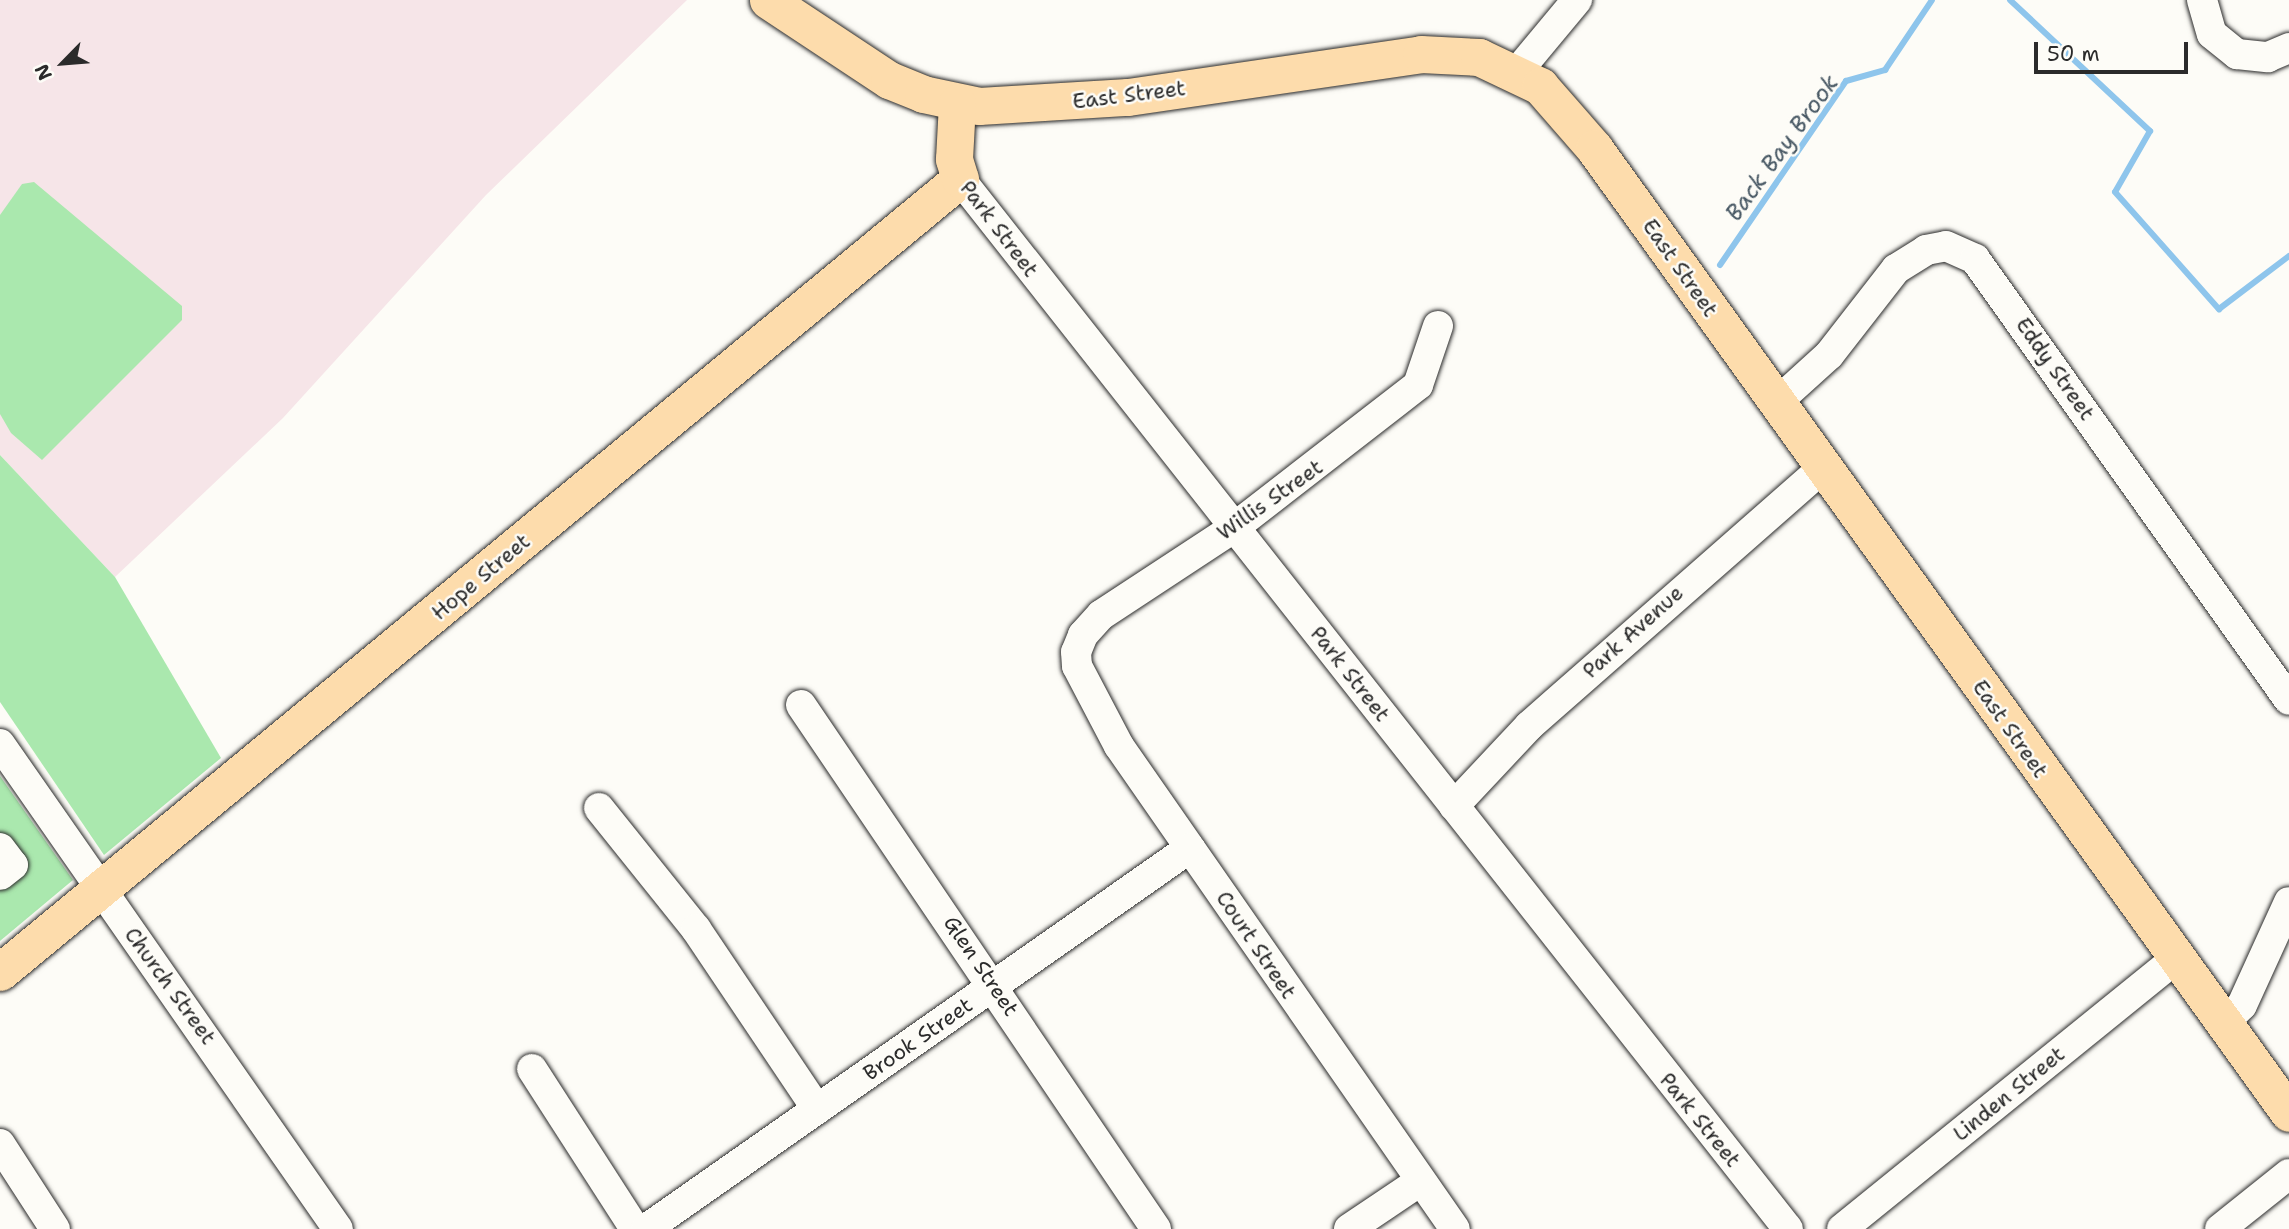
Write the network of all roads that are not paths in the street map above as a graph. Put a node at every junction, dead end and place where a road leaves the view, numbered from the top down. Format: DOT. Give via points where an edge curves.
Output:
graph roads {
  1 [pos="768,0"];
  2 [pos="1577,0"];
  3 [pos="2202,0"];
  4 [pos="2289,47"];
  5 [pos="1517,72"];
  6 [pos="957,103"];
  7 [pos="960,179"];
  8 [pos="1438,326"];
  9 [pos="1776,403"];
  10 [pos="1823,468"];
  11 [pos="1235,527"];
  12 [pos="1076,652"];
  13 [pos="2289,699"];
  14 [pos="801,705"];
  15 [pos="0,744"];
  16 [pos="1454,806"];
  17 [pos="599,808"];
  18 [pos="0,848"];
  19 [pos="1190,848"];
  20 [pos="0,875"];
  21 [pos="101,889"];
  22 [pos="2289,902"];
  23 [pos="2176,959"];
  24 [pos="0,972"];
  25 [pos="995,985"];
  26 [pos="2224,1023"];
  27 [pos="532,1069"];
  28 [pos="817,1109"];
  29 [pos="2289,1113"];
  30 [pos="0,1144"];
  31 [pos="2289,1174"];
  32 [pos="1419,1182"];
  33 [pos="55,1229"];
  34 [pos="338,1229"];
  35 [pos="635,1229"];
  36 [pos="646,1229"];
  37 [pos="1156,1229"];
  38 [pos="1349,1229"];
  39 [pos="1455,1229"];
  40 [pos="1788,1229"];
  41 [pos="1842,1229"];
  42 [pos="2220,1229"];
  1 -- 6 [label="main road, East Street" via="890,80"];
  2 -- 5 [label="street"];
  3 -- 4 [label="street" via="2212,33 2238,54 2268,57"];
  5 -- 6 [label="main road, East Street" via="1479,57 1422,54 1128,97 1005,107"];
  5 -- 9 [label="main road, East Street" via="1540,86 1594,148"];
  6 -- 7 [label="main road, Park Street" via="954,159"];
  7 -- 11 [label="street, Park Street"];
  7 -- 21 [label="main road, Hope Street"];
  8 -- 11 [label="street, Willis Street" via="1418,385"];
  9 -- 10 [label="main road, East Street"];
  9 -- 13 [label="street, Eddy Street" via="1829,355 1902,264 1926,250 1946,246 1975,259"];
  10 -- 16 [label="street, Park Avenue" via="1529,726"];
  10 -- 23 [label="main road, East Street"];
  11 -- 12 [label="street, Willis Street" via="1101,615 1083,635"];
  11 -- 16 [label="street, Park Street"];
  12 -- 19 [label="street, Court Street" via="1077,666 1119,746"];
  14 -- 25 [label="street, Glen Street"];
  15 -- 21 [label="street, Church Street"];
  16 -- 40 [label="street, Park Street"];
  17 -- 28 [label="street" via="696,929"];
  18 -- 20 [label="street" via="13,865"];
  19 -- 25 [label="street, Brook Street"];
  19 -- 32 [label="street, Court Street"];
  21 -- 24 [label="main road, Hope Street"];
  21 -- 34 [label="street, Church Street"];
  22 -- 26 [label="street" via="2242,1005"];
  23 -- 26 [label="main road, East Street"];
  23 -- 41 [label="street, Linden Street"];
  25 -- 28 [label="street, Brook Street"];
  25 -- 37 [label="street, Glen Street"];
  26 -- 29 [label="main road, East Street"];
  27 -- 35 [label="street"];
  28 -- 36 [label="street, Brook Street"];
  30 -- 33 [label="street"];
  31 -- 42 [label="street"];
  32 -- 38 [label="street"];
  32 -- 39 [label="street, Court Street"];
}
